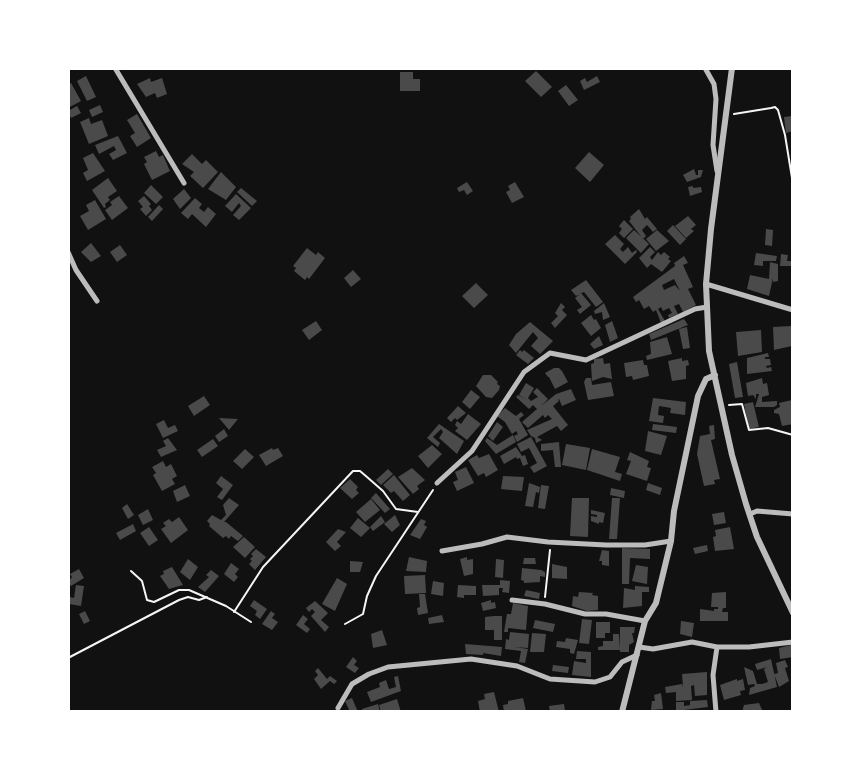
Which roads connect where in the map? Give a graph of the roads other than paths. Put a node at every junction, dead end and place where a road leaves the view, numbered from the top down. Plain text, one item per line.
1 (115, 68) edge
2 (705, 68) edge
3 (732, 68) edge
4 (718, 175) junction
5 (184, 183) dead end
6 (68, 252) edge
7 (706, 284) junction
8 (97, 301) dead end
9 (707, 307) junction
10 (793, 310) edge
11 (715, 375) junction
12 (437, 483) road end
13 (750, 514) junction
14 (793, 514) edge
15 (671, 541) junction
16 (442, 551) dead end
17 (512, 600) dead end
18 (793, 613) edge
19 (645, 621) junction
20 (793, 642) edge
21 (717, 647) junction
22 (638, 651) junction
23 (338, 708) dead end
24 (622, 712) edge
25 (716, 712) edge

1 - 5 street
2 - 4 street
3 - 4 street
4 - 7 street
6 - 8 street
7 - 9 street
7 - 10 street
9 - 11 street
9 - 12 street
11 - 13 street
11 - 15 street
13 - 14 street
13 - 18 street
15 - 16 street
15 - 19 street
17 - 19 street
19 - 22 street
20 - 21 street
21 - 22 street
21 - 25 street
22 - 23 street
22 - 24 street

